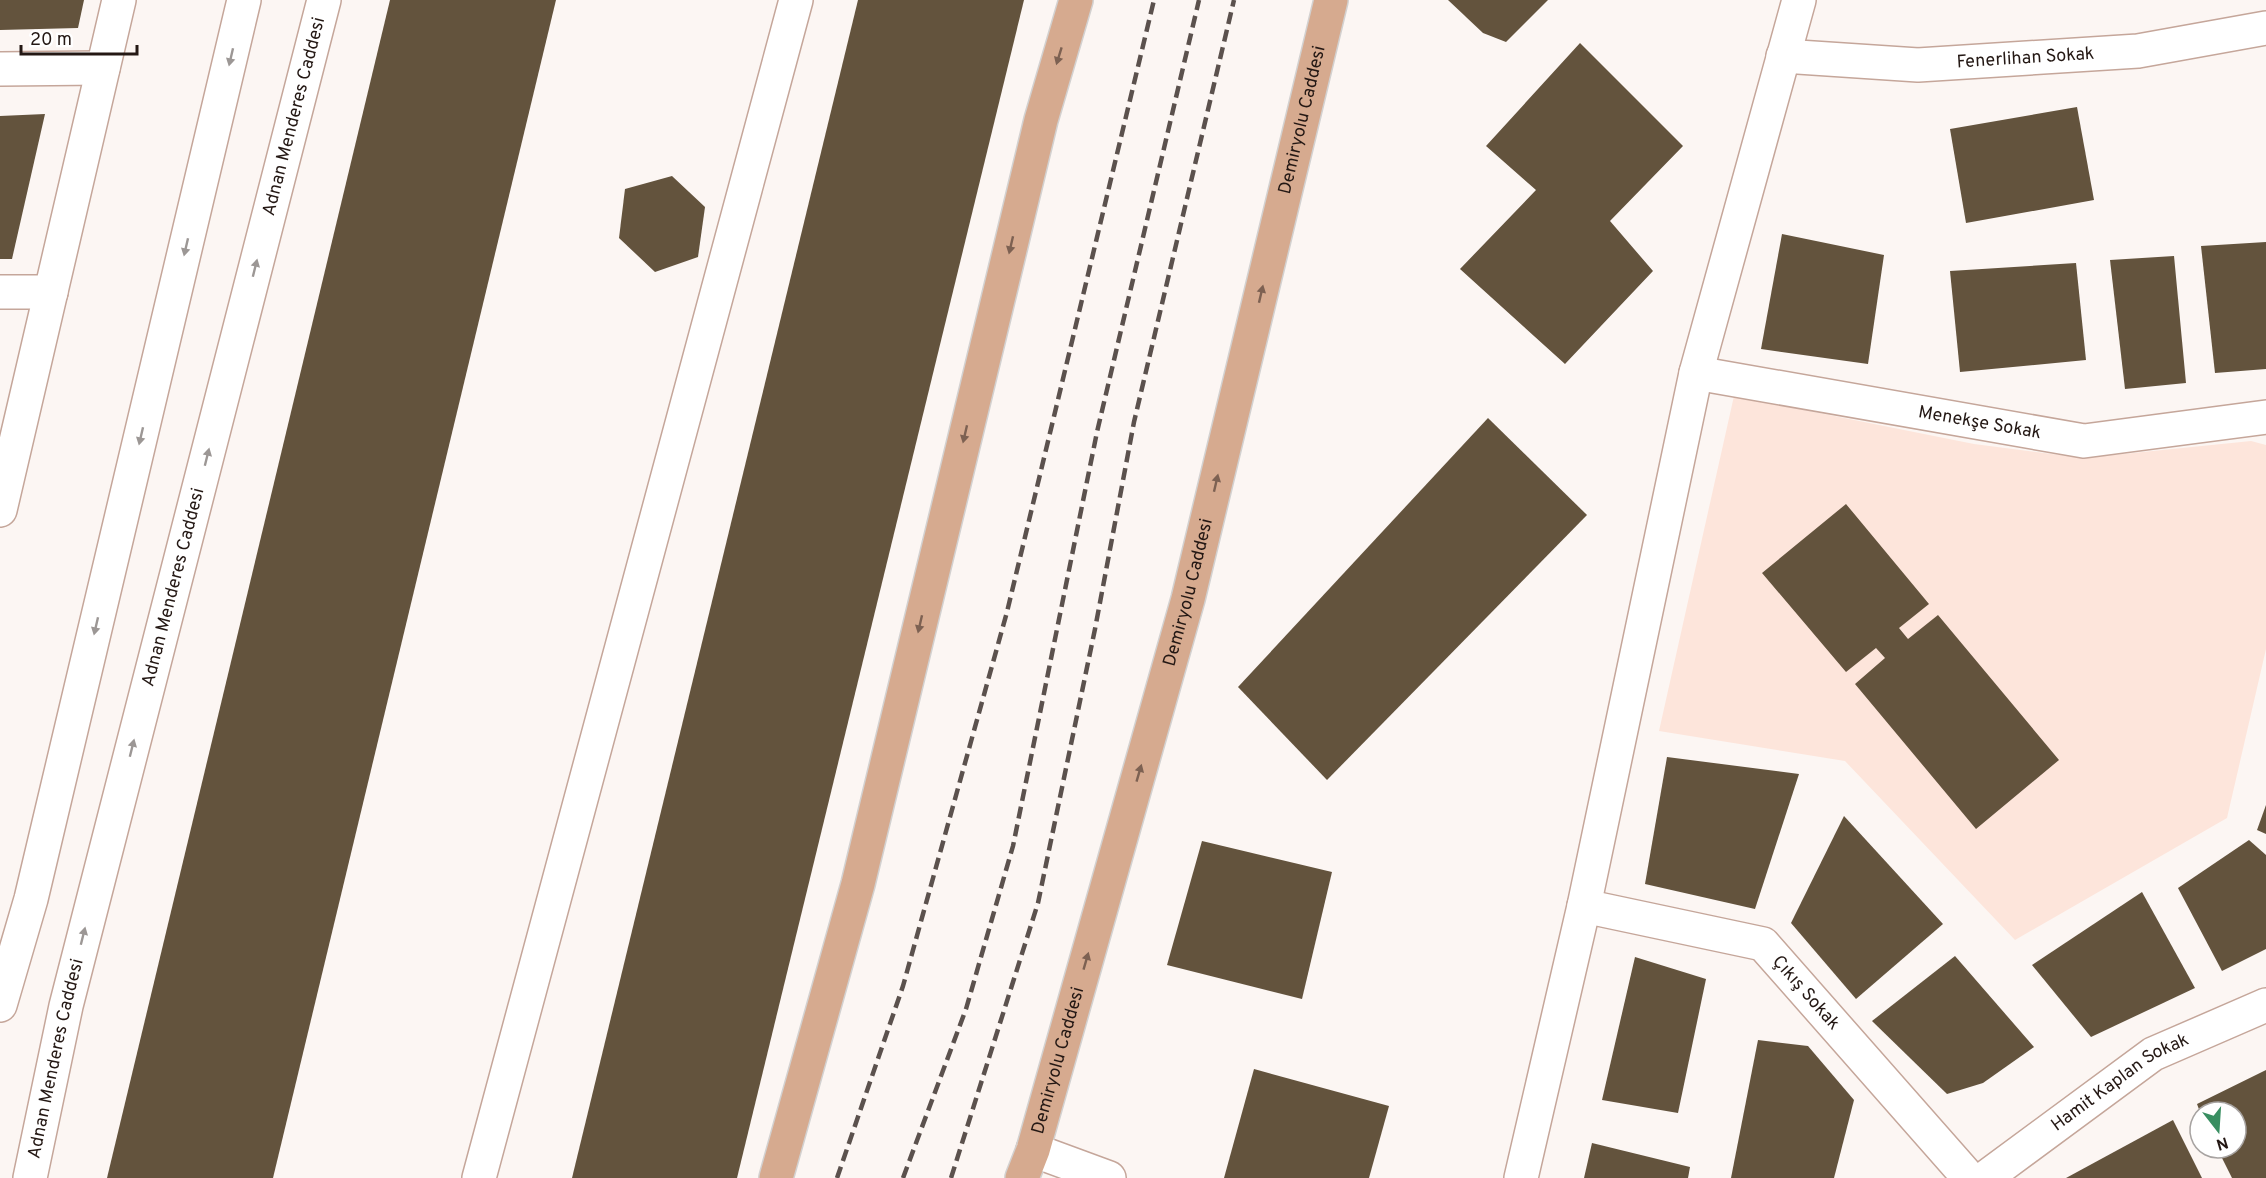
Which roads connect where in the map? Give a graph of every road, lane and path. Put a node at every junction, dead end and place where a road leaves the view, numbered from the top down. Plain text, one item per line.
1 (118, 0) edge
2 (244, 0) edge
3 (324, 0) edge
4 (796, 0) edge
5 (1076, 0) edge
6 (1331, 0) edge
7 (1798, 0) edge
8 (2266, 28) edge
9 (1784, 57) junction
10 (103, 68) junction
11 (0, 69) edge
12 (0, 292) edge
13 (51, 292) junction
14 (1696, 373) junction
15 (2266, 417) edge
16 (0, 506) edge
17 (1584, 906) junction
18 (0, 1005) edge
19 (2266, 1005) edge
20 (1027, 1164) edge
21 (30, 1178) edge
22 (479, 1178) edge
23 (776, 1178) edge
24 (1109, 1178) edge
25 (1521, 1178) edge
26 (1969, 1178) edge
27 (1985, 1178) edge

1 - 10 street
2 -> 18 street
21 -> 3 street, Adnan Menderes Caddesi
4 - 22 street
5 -> 23 main road
20 -> 6 main road, Demiryolu Caddesi
7 - 9 street
8 - 9 street, Fenerlihan Sokak
9 - 14 street
10 - 11 street
10 - 13 street
12 - 13 street
13 - 16 street
14 - 15 street, Menekşe Sokak
14 - 17 street
17 - 25 street
17 - 26 street, Çıkış Sokak
19 - 27 street, Hamit Kaplan Sokak
20 - 24 street

